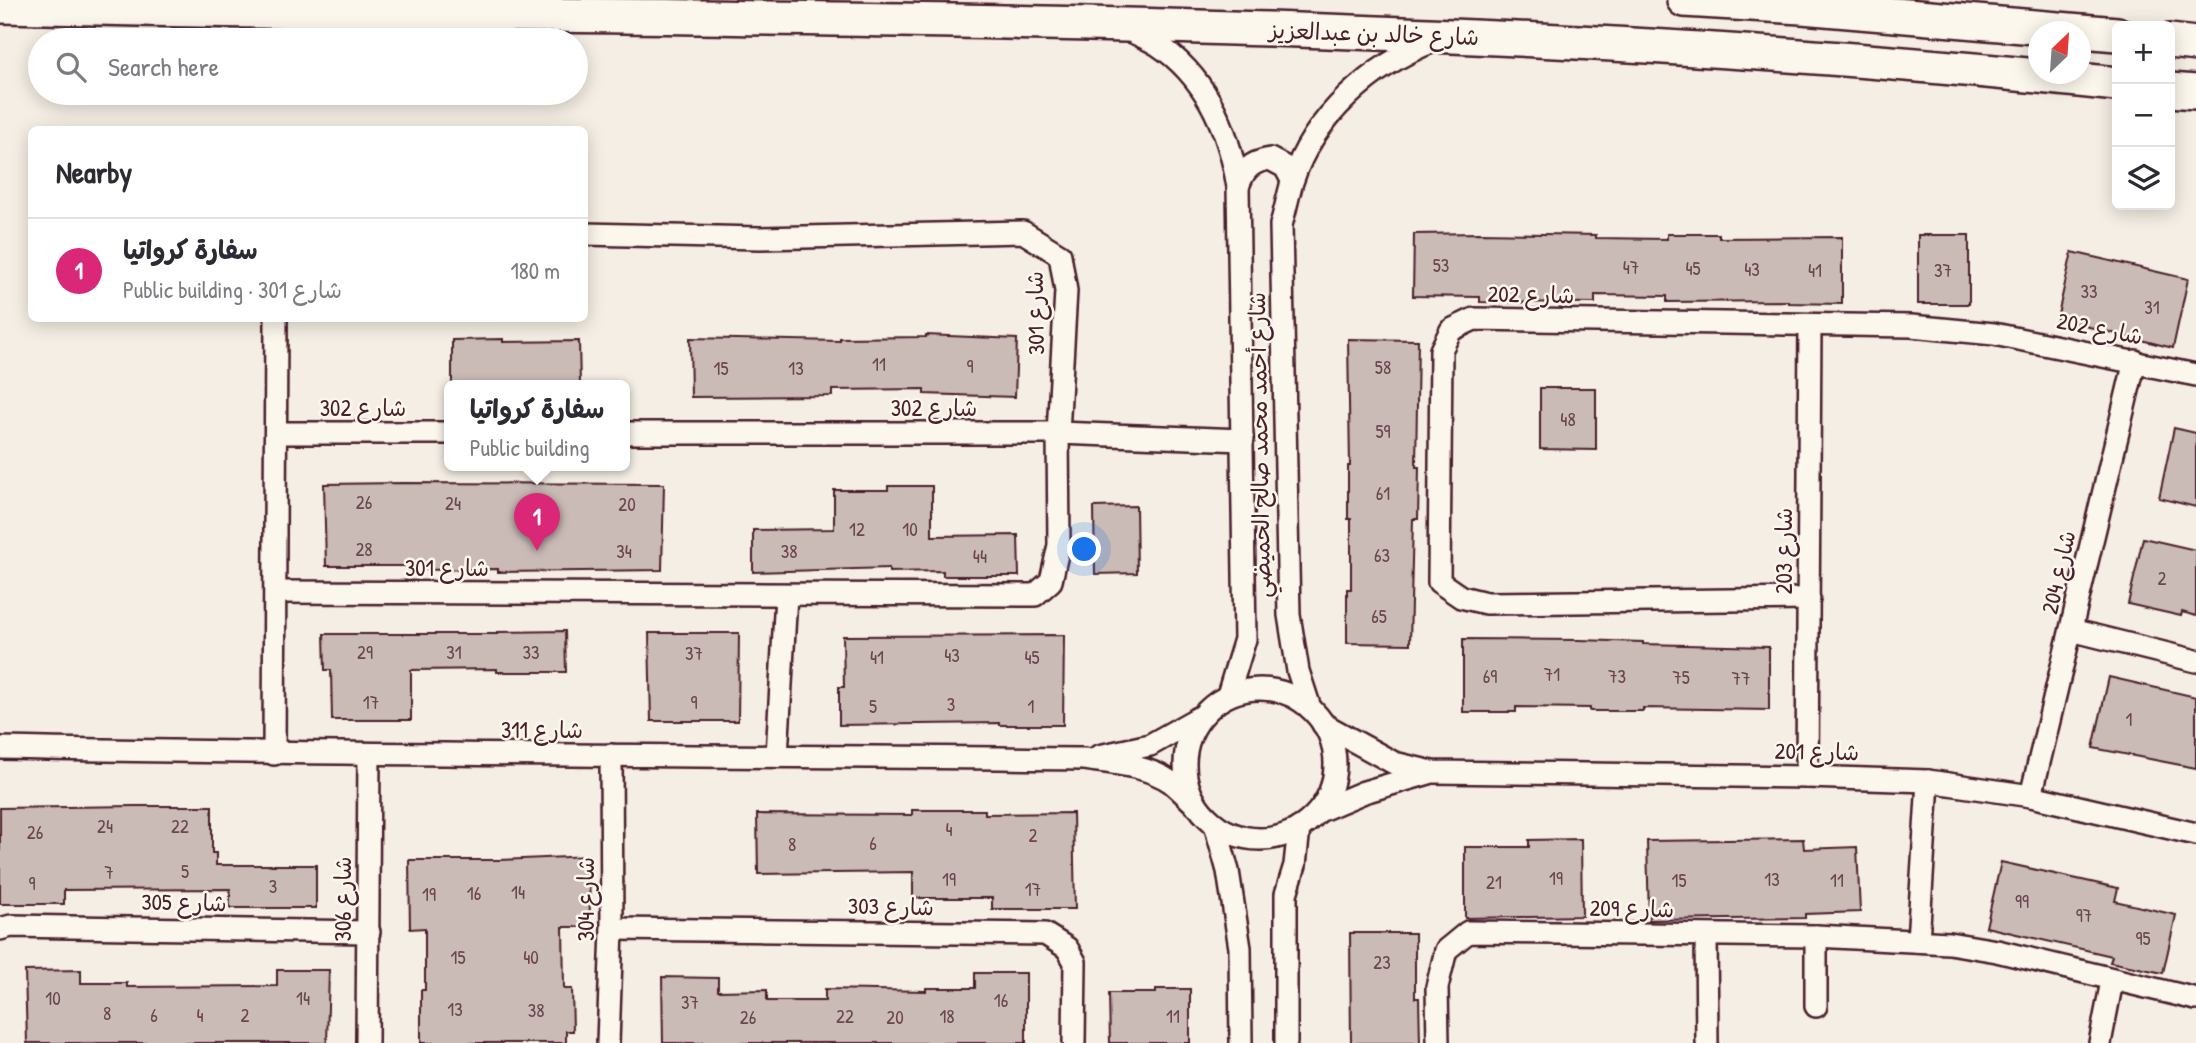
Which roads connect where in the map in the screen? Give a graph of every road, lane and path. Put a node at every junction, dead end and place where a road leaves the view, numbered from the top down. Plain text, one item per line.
1 (1684, 0) edge
2 (0, 5) edge
3 (1115, 23) junction
4 (2112, 34) edge
5 (1450, 35) junction
6 (2175, 42) edge
7 (2196, 44) edge
8 (2112, 83) edge
9 (2175, 90) edge
10 (2196, 92) edge
11 (1293, 180) junction
12 (1238, 187) junction
13 (588, 234) edge
14 (276, 322) edge
15 (1810, 325) junction
16 (2135, 361) junction
17 (2196, 375) edge
18 (277, 433) junction
19 (444, 433) edge
20 (630, 433) edge
21 (1058, 433) junction
22 (1243, 440) junction
23 (276, 592) junction
24 (786, 595) junction
25 (1809, 599) junction
26 (2071, 630) junction
27 (2196, 661) edge
28 (1228, 695) junction
29 (1316, 716) junction
30 (1200, 717) junction
31 (0, 748) edge
32 (274, 754) junction
33 (369, 754) junction
34 (611, 755) junction
35 (776, 756) junction
36 (1083, 759) junction
37 (1432, 772) junction
38 (1807, 777) junction
39 (1928, 781) junction
40 (2031, 796) junction
41 (1196, 805) junction
42 (1319, 811) junction
43 (1215, 824) junction
44 (1299, 828) junction
45 (2196, 834) edge
46 (0, 929) edge
47 (612, 929) junction
48 (369, 932) junction
49 (1706, 936) junction
50 (1816, 936) junction
51 (1918, 941) junction
52 (2112, 981) junction
53 (2196, 999) edge
54 (1816, 1006) dead end
55 (367, 1043) edge
56 (608, 1043) edge
57 (1074, 1043) edge
58 (1241, 1043) edge
59 (1286, 1043) edge
60 (1438, 1043) edge
61 (1707, 1043) edge
62 (2100, 1043) edge

1 - 4 main road
2 - 3 main road, شارع خالد بن عبدالعزيز
3 - 5 main road, شارع خالد بن عبدالعزيز
3 - 12 street, شارع أحمد محمد صالح الحميضي
5 - 8 main road, شارع خالد بن عبدالعزيز
5 - 11 street, شارع أحمد محمد صالح الحميضي
6 - 7 main road
9 - 10 main road
11 - 12 street
11 - 29 street, شارع أحمد محمد صالح الحميضي
12 - 22 street, شارع أحمد محمد صالح الحميضي
13 - 21 street, شارع 301
14 - 18 street
15 - 16 street, شارع 202
15 - 25 street, شارع 203
15 - 25 street, شارع 202
16 - 17 street, شارع 202
16 - 26 street, شارع 204
18 - 19 street, شارع 302
18 - 23 street
20 - 21 street, شارع 302
21 - 22 street, شارع 302
21 - 24 street, شارع 301
22 - 28 street, شارع أحمد محمد صالح الحميضي
23 - 24 street, شارع 301
23 - 32 street
24 - 35 street
25 - 38 street, شارع 203
26 - 27 street
26 - 40 street, شارع 204
28 - 29 street
28 - 30 street
29 - 37 street, شارع 201
29 - 42 street
30 - 36 street, شارع 311
30 - 41 street
31 - 32 street, شارع 311
32 - 33 street, شارع 311
33 - 34 street, شارع 311
33 - 48 street, شارع 306
34 - 35 street, شارع 311
34 - 47 street, شارع 304
35 - 36 street, شارع 311
36 - 41 street, شارع 311
37 - 38 street, شارع 201
37 - 42 street, شارع 201
38 - 39 street, شارع 201
39 - 40 street, شارع 201
39 - 51 street
40 - 45 street, شارع 201
41 - 43 street
42 - 44 street
43 - 44 street
43 - 58 street
44 - 59 street
46 - 48 street, شارع 305
47 - 56 street, شارع 304
47 - 57 street, شارع 303
48 - 55 street, شارع 306
49 - 50 street, شارع 209
49 - 60 street, شارع 209
49 - 61 street
50 - 51 street, شارع 209
50 - 54 street
51 - 52 street, شارع 209
52 - 53 street, شارع 209
52 - 62 street

